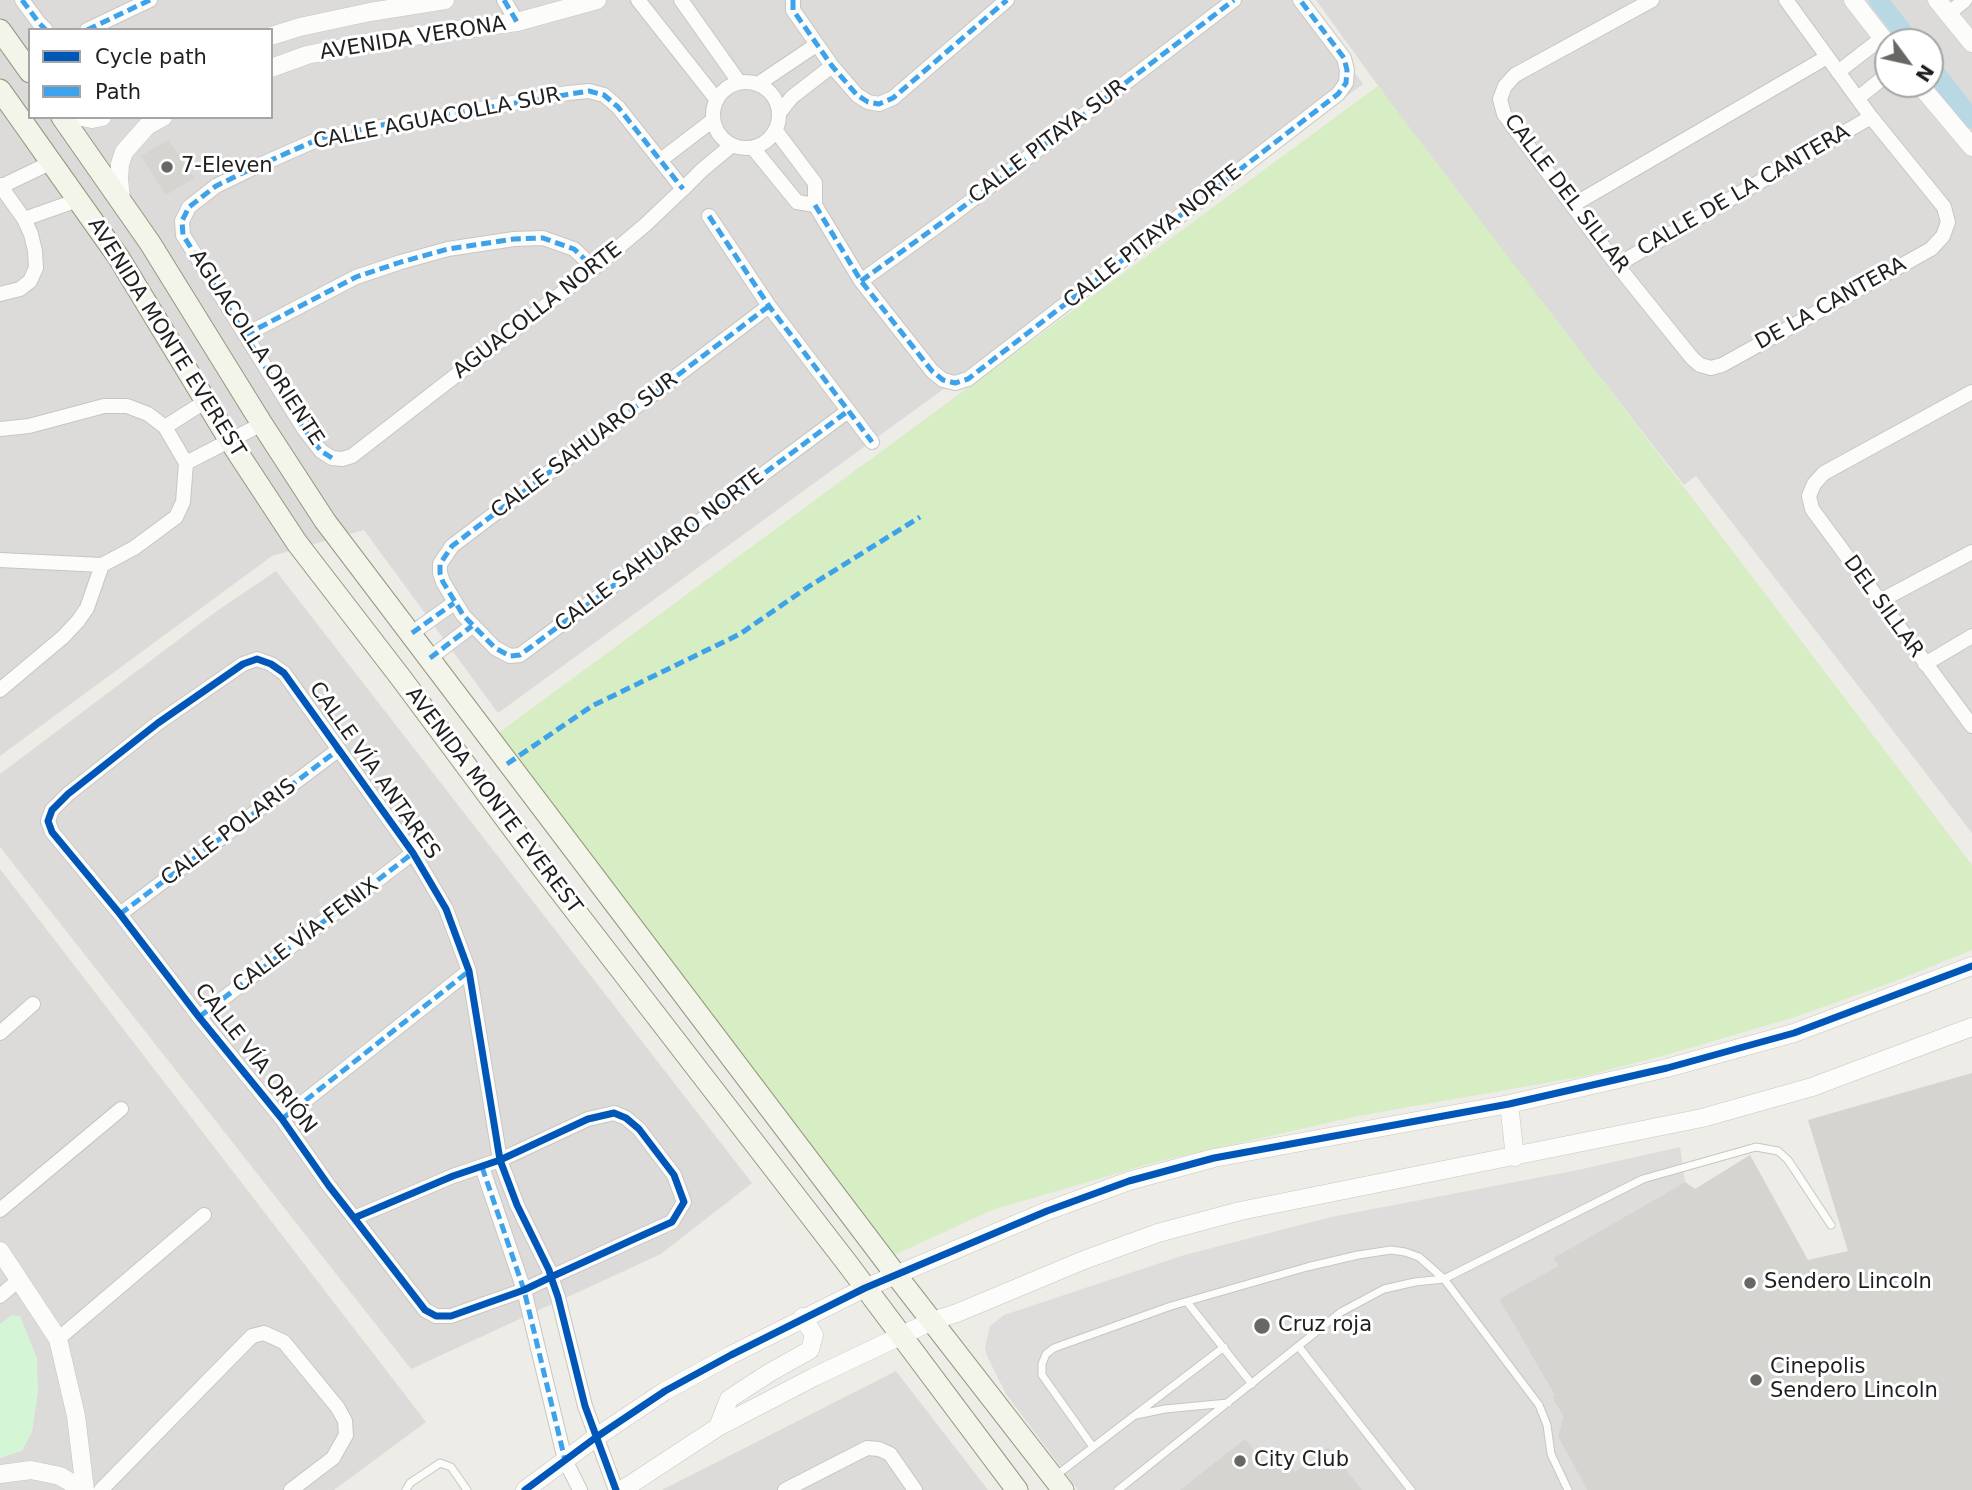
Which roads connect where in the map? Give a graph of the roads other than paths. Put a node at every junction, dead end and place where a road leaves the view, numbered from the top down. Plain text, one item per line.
1 (22, 0) edge
2 (150, 0) edge
3 (445, 0) edge
4 (504, 0) edge
5 (597, 0) edge
6 (638, 0) edge
7 (681, 0) edge
8 (1007, 0) edge
9 (1234, 0) edge
10 (1300, 0) edge
11 (1652, 0) edge
12 (1786, 0) edge
13 (1853, 0) edge
14 (1965, 0) edge
15 (792, 1) edge
16 (1942, 7) edge
17 (517, 22) junction
18 (44, 28) edge
19 (91, 28) edge
20 (1875, 28) edge
21 (0, 30) edge
22 (273, 36) edge
23 (816, 44) junction
24 (1972, 44) edge
25 (1874, 48) edge
26 (1827, 57) junction
27 (832, 66) junction
28 (273, 67) edge
29 (28, 69) edge
30 (1838, 72) junction
31 (739, 82) junction
32 (758, 84) junction
33 (1874, 85) edge
34 (0, 90) edge
35 (1858, 98) junction
36 (1931, 98) edge
37 (717, 100) junction
38 (780, 112) junction
39 (1871, 117) junction
40 (63, 119) edge
41 (713, 120) junction
42 (144, 122) edge
43 (776, 131) junction
44 (732, 145) junction
45 (1972, 147) edge
46 (753, 148) junction
47 (662, 159) junction
48 (52, 162) junction
49 (1, 186) edge
50 (683, 189) junction
51 (78, 200) junction
52 (121, 200) junction
53 (815, 205) junction
54 (1573, 205) junction
55 (709, 216) dead end
56 (24, 219) junction
57 (183, 235) joint
58 (1617, 265) junction
59 (594, 268) junction
60 (172, 279) junction
61 (861, 281) junction
62 (0, 294) edge
63 (142, 297) junction
64 (769, 306) junction
65 (245, 335) junction
66 (1700, 365) joint
67 (1972, 392) edge
68 (206, 401) junction
69 (848, 411) junction
70 (262, 424) junction
71 (165, 427) junction
72 (0, 429) edge
73 (229, 441) junction
74 (872, 442) dead end
75 (332, 458) joint
76 (186, 463) junction
77 (1972, 552) edge
78 (0, 560) edge
79 (102, 565) junction
80 (1878, 602) junction
81 (463, 615) junction
82 (412, 633) junction
83 (1972, 636) edge
84 (430, 658) junction
85 (1925, 664) junction
86 (401, 678) junction
87 (0, 690) edge
88 (1972, 726) edge
89 (338, 750) junction
90 (48, 821) joint
91 (412, 853) junction
92 (120, 914) junction
93 (1972, 966) edge
94 (469, 971) junction
95 (33, 1004) dead end
96 (199, 1017) junction
97 (1972, 1027) edge
98 (0, 1033) edge
99 (1509, 1104) junction
100 (121, 1109) dead end
101 (282, 1119) junction
102 (1515, 1157) junction
103 (500, 1160) junction
104 (482, 1167) junction
105 (0, 1210) edge
106 (204, 1215) dead end
107 (354, 1218) junction
108 (1831, 1225) dead end
109 (0, 1251) edge
110 (896, 1275) junction
111 (551, 1277) junction
112 (20, 1279) junction
113 (1444, 1279) junction
114 (865, 1288) junction
115 (524, 1290) junction
116 (0, 1296) edge
117 (1187, 1302) junction
118 (803, 1317) junction
119 (932, 1321) junction
120 (900, 1336) junction
121 (58, 1339) junction
122 (1224, 1347) junction
123 (1298, 1347) junction
124 (1252, 1384) junction
125 (1229, 1403) junction
126 (1131, 1416) junction
127 (718, 1427) junction
128 (596, 1438) junction
129 (1093, 1447) junction
130 (565, 1460) junction
131 (0, 1474) edge
132 (1058, 1484) edge
133 (84, 1490) edge
134 (101, 1490) edge
135 (291, 1490) edge
136 (406, 1490) edge
137 (467, 1490) edge
138 (525, 1490) edge
139 (580, 1490) edge
140 (616, 1490) edge
141 (622, 1490) edge
142 (785, 1490) edge
143 (915, 1490) edge
144 (1017, 1490) edge
145 (1118, 1490) edge
146 (1411, 1490) edge
147 (1568, 1490) edge

1 - 18 street
2 - 19 street
3 - 22 street, AVENIDA VERONA
4 - 17 street
5 - 17 street, AVENIDA VERONA
6 - 37 street
7 - 31 street
8 - 27 street
9 - 61 street, CALLE PITAYA SUR
10 - 61 street, CALLE PITAYA NORTE
11 - 54 street, CALLE DEL SILLAR
12 - 26 street
13 - 20 street
14 - 16 street
15 - 23 street
16 - 24 street
17 - 28 street, AVENIDA VERONA
21 - 29 main road
23 - 27 street
23 - 32 street
25 - 30 street
26 - 30 street
26 - 54 street
27 - 38 street
30 - 35 street
31 - 32 street
31 - 37 street
32 - 38 street
33 - 35 street
34 - 48 main road, AVENIDA MONTE EVEREST
35 - 39 street
36 - 45 street
37 - 41 street
38 - 43 street
39 - 58 street, CALLE DE LA CANTERA
39 - 66 street, DE LA CANTERA
40 - 52 main road, AVENIDA MONTE EVEREST
41 - 44 street
41 - 47 street
42 - 52 street
43 - 46 street
43 - 53 street
44 - 46 street
44 - 50 street, AGUACOLLA NORTE
46 - 53 street
47 - 50 street
47 - 57 street, CALLE AGUACOLLA SUR
48 - 49 street
48 - 51 main road, AVENIDA MONTE EVEREST
49 - 56 street
50 - 59 street, AGUACOLLA NORTE
51 - 56 street
51 - 63 main road, AVENIDA MONTE EVEREST
52 - 60 main road, AVENIDA MONTE EVEREST
53 - 61 street
54 - 58 street, CALLE DEL SILLAR
55 - 64 street
56 - 62 street
57 - 65 street, AGUACOLLA ORIENTE
58 - 66 street, CALLE DEL SILLAR
59 - 65 street
59 - 75 street, AGUACOLLA NORTE
60 - 63 main road
60 - 70 main road, AVENIDA MONTE EVEREST
63 - 68 main road, AVENIDA MONTE EVEREST
64 - 69 street
64 - 81 street, CALLE SAHUARO SUR
65 - 75 street, AGUACOLLA ORIENTE
67 - 80 street, DEL SILLAR
68 - 71 street
68 - 73 main road, AVENIDA MONTE EVEREST
69 - 74 street
69 - 81 street, CALLE SAHUARO NORTE
70 - 73 street
70 - 82 main road, AVENIDA MONTE EVEREST
71 - 72 street
71 - 76 street
73 - 76 street
73 - 86 main road, AVENIDA MONTE EVEREST
76 - 79 street
77 - 80 street
78 - 79 street
79 - 87 street
80 - 85 street, DEL SILLAR
81 - 82 street
81 - 84 street
82 - 84 main road, AVENIDA MONTE EVEREST
83 - 85 street
84 - 86 main road
84 - 110 main road, AVENIDA MONTE EVEREST
85 - 88 street, DEL SILLAR
86 - 114 main road, AVENIDA MONTE EVEREST
89 - 90 street, CALLE VÍA ANTARES
89 - 91 street, CALLE VÍA ANTARES
89 - 92 street, CALLE POLARIS
90 - 92 street, CALLE VÍA ORIÓN
91 - 94 street, CALLE VÍA ANTARES
91 - 96 street, CALLE VÍA FENIX
92 - 96 street, CALLE VÍA ORIÓN
93 - 99 street
94 - 101 street
94 - 103 street, CALLE VÍA ANTARES
95 - 98 street
96 - 101 street, CALLE VÍA ORIÓN
97 - 102 street
99 - 102 street
99 - 110 street
100 - 105 street
101 - 107 street, CALLE VÍA ORIÓN
102 - 119 street
103 - 104 street
103 - 111 street, CALLE VÍA ANTARES
103 - 111 street
104 - 107 street
104 - 115 street
106 - 121 street
107 - 115 street, CALLE VÍA ORIÓN
108 - 113 lane
109 - 112 street
110 - 114 street
110 - 119 main road, AVENIDA MONTE EVEREST
111 - 115 street
111 - 128 street, CALLE VÍA ANTARES
112 - 116 street
112 - 121 street
113 - 117 lane
113 - 123 lane
113 - 147 lane
114 - 118 street
114 - 120 main road, AVENIDA MONTE EVEREST
115 - 130 street
117 - 122 lane
117 - 129 lane
118 - 127 street
118 - 128 street
119 - 120 street
119 - 132 main road, AVENIDA MONTE EVEREST
120 - 127 street
120 - 144 main road, AVENIDA MONTE EVEREST
121 - 133 street
122 - 124 lane
122 - 126 lane
123 - 124 lane
123 - 146 lane
124 - 125 lane
125 - 126 lane
125 - 145 lane
126 - 129 lane
127 - 141 street
128 - 130 street
128 - 140 street, CALLE VÍA ANTARES
129 - 132 lane
130 - 138 street
130 - 139 street
131 - 133 street
134 - 135 street
136 - 137 lane
142 - 143 street

